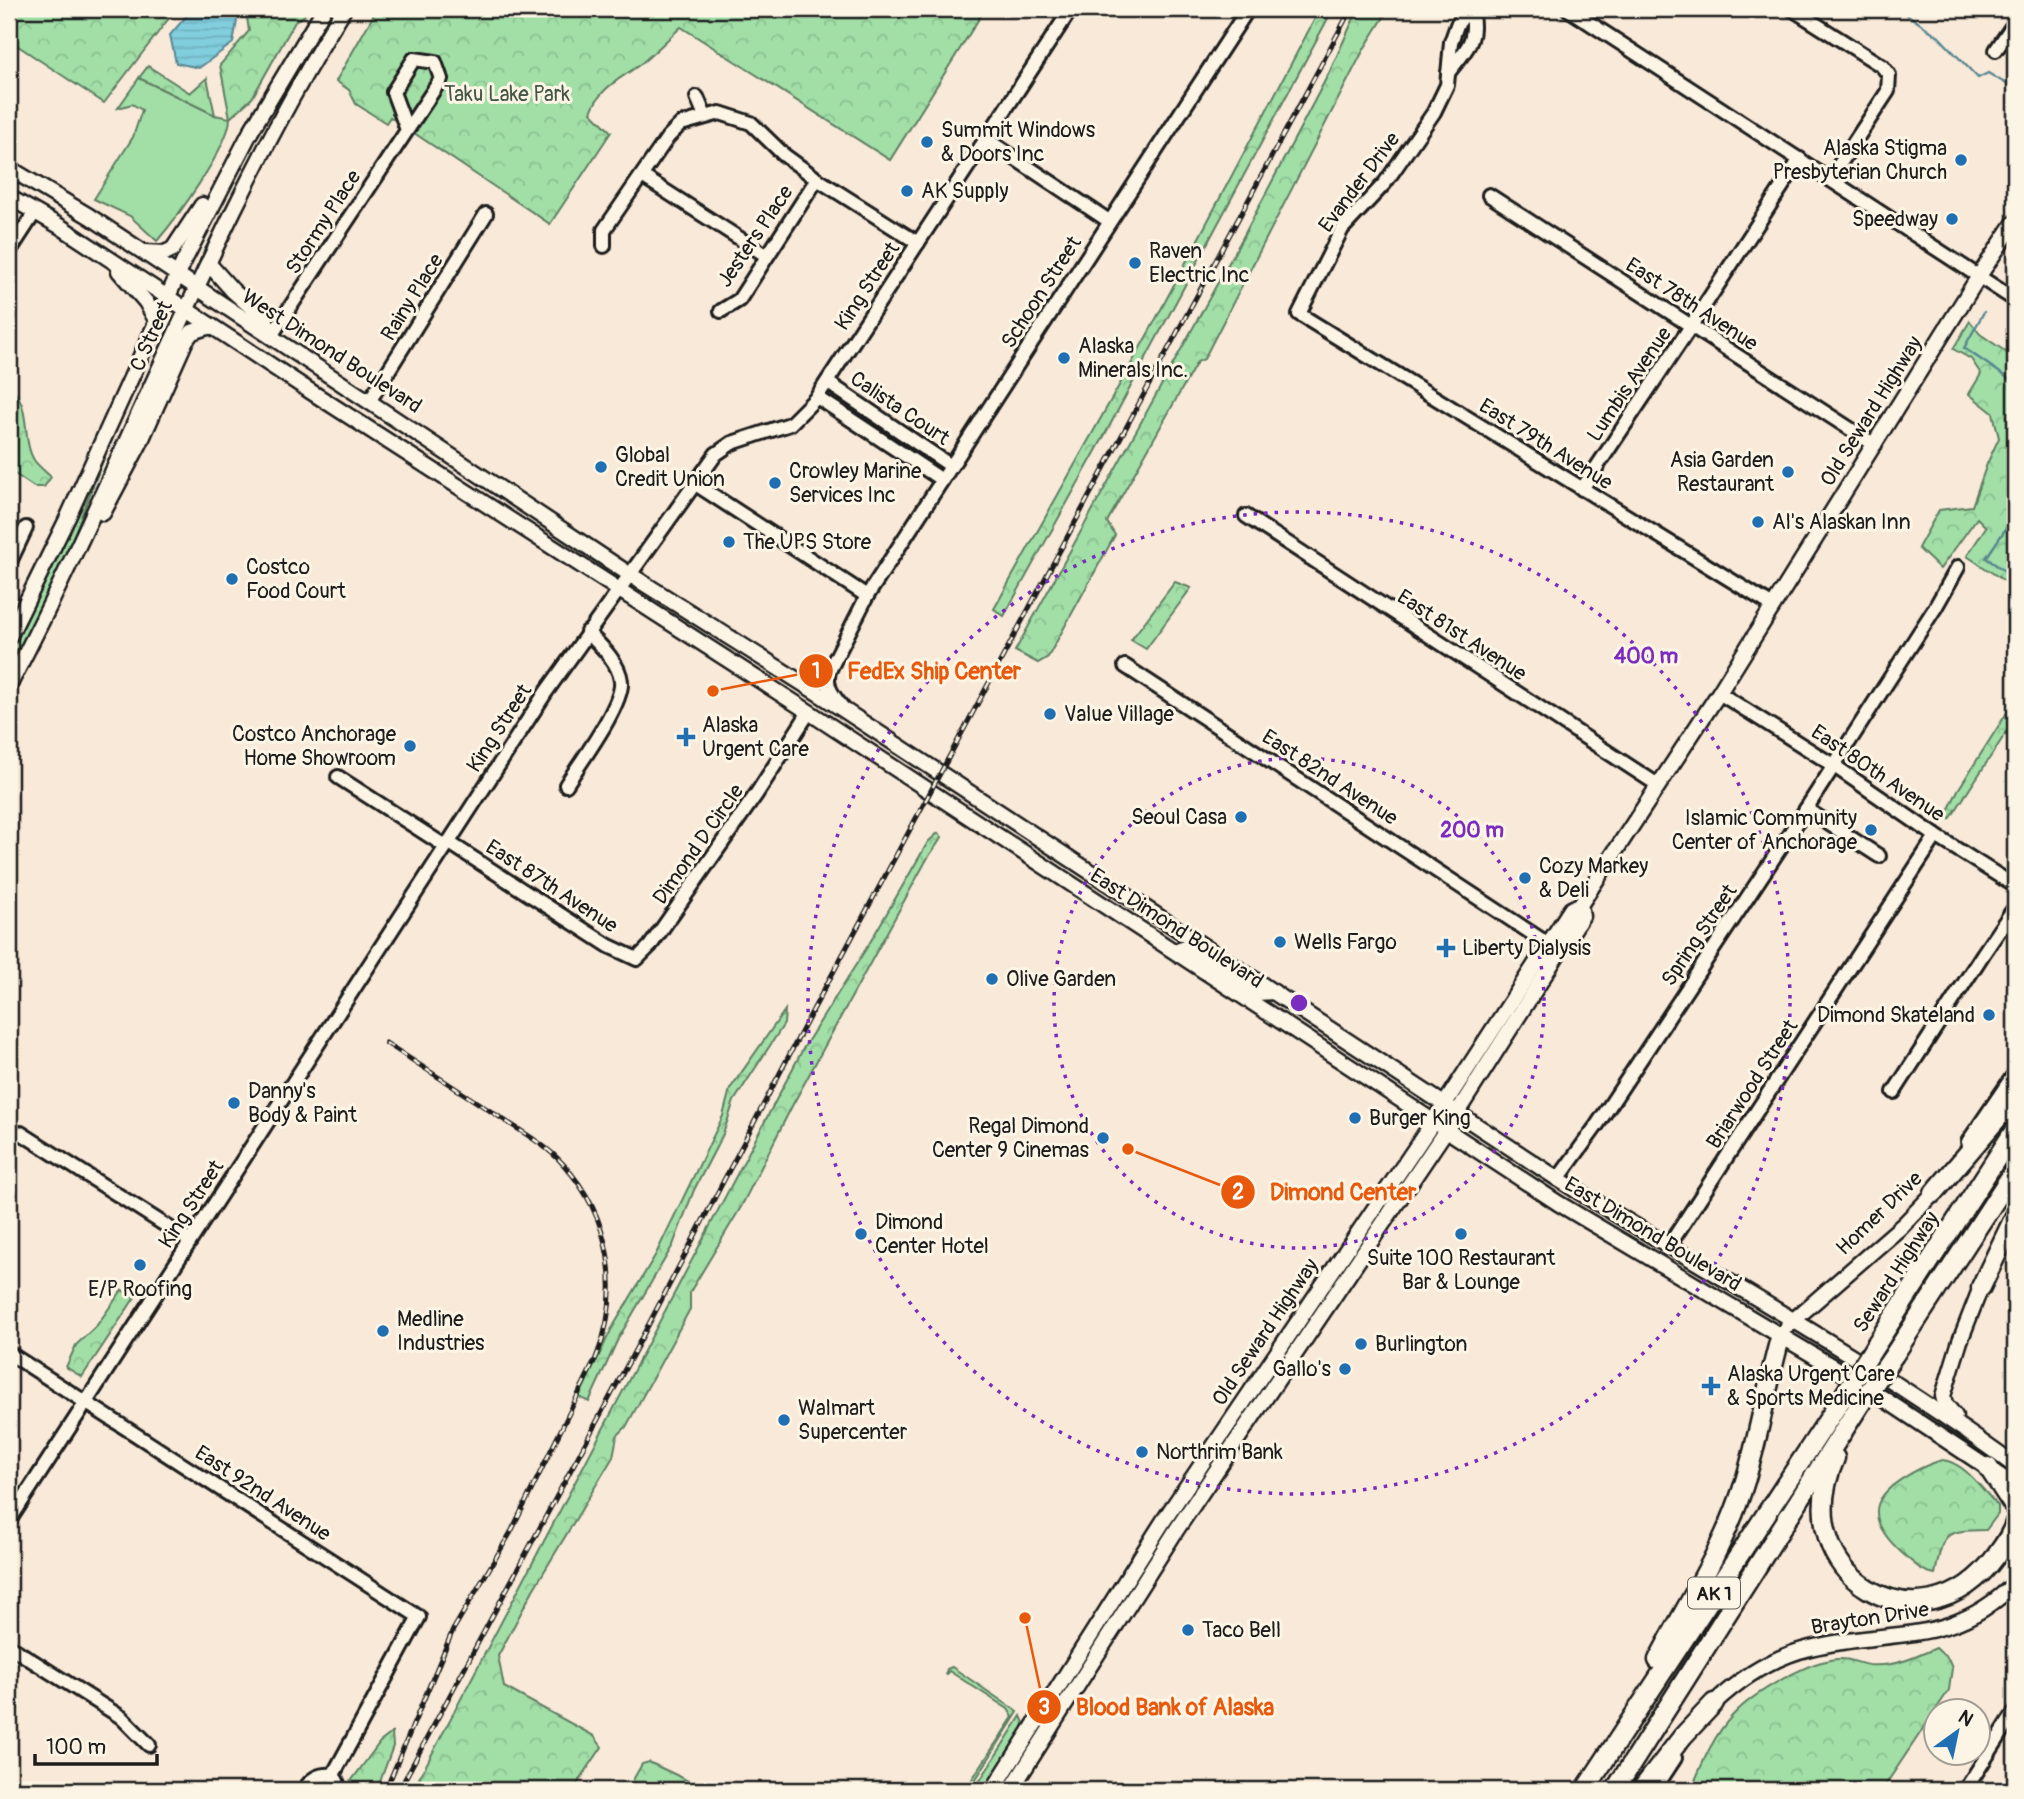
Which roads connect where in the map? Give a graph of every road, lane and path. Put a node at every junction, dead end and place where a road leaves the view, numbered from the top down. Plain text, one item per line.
1 (324, 9) edge
2 (344, 9) edge
3 (1071, 9) edge
4 (1248, 9) edge
5 (1470, 9) edge
6 (1568, 9) edge
7 (1591, 9) edge
8 (1792, 9) edge
9 (2015, 22) edge
10 (1591, 24) junction
11 (1996, 50) dead end
12 (1448, 74) junction
13 (697, 97) dead end
14 (268, 101) junction
15 (705, 116) junction
16 (407, 130) junction
17 (986, 139) junction
18 (1800, 159) junction
19 (9, 162) edge
20 (9, 168) edge
21 (642, 176) junction
22 (817, 179) junction
23 (1830, 179) junction
24 (36, 184) junction
25 (1489, 195) dead end
26 (9, 197) edge
27 (35, 212) junction
28 (486, 214) dead end
29 (1109, 221) junction
30 (2015, 222) edge
31 (918, 243) junction
32 (604, 246) dead end
33 (9, 252) edge
34 (143, 252) junction
35 (767, 256) junction
36 (112, 261) junction
37 (208, 263) junction
38 (177, 275) junction
39 (1979, 276) junction
40 (197, 287) junction
41 (167, 297) junction
42 (2015, 300) edge
43 (186, 310) junction
44 (721, 311) dead end
45 (1299, 314) joint
46 (156, 320) junction
47 (211, 326) junction
48 (1691, 326) junction
49 (270, 335) junction
50 (827, 382) junction
51 (817, 397) junction
52 (370, 400) junction
53 (1875, 445) junction
54 (951, 466) junction
55 (942, 480) junction
56 (694, 483) junction
57 (1582, 489) junction
58 (1245, 516) dead end
59 (26, 528) dead end
60 (13, 544) edge
61 (72, 561) junction
62 (9, 564) edge
63 (1958, 567) dead end
64 (629, 574) junction
65 (618, 589) junction
66 (867, 596) junction
67 (1773, 606) junction
68 (587, 632) junction
69 (9, 637) edge
70 (1125, 666) dead end
71 (9, 686) edge
72 (1719, 693) junction
73 (809, 712) junction
74 (846, 712) junction
75 (1833, 765) junction
76 (338, 777) dead end
77 (566, 785) dead end
78 (1658, 785) junction
79 (1806, 809) junction
80 (1037, 836) junction
81 (1936, 836) junction
82 (446, 844) junction
83 (1025, 854) junction
84 (1880, 856) dead end
85 (2015, 886) edge
86 (1580, 905) junction
87 (2015, 908) edge
88 (1154, 939) junction
89 (1548, 944) junction
90 (637, 959) joint
91 (1274, 992) junction
92 (1252, 1003) junction
93 (1510, 1030) junction
94 (1364, 1051) junction
95 (2015, 1073) edge
96 (1895, 1092) dead end
97 (2015, 1098) edge
98 (1444, 1104) junction
99 (1457, 1112) junction
100 (1433, 1122) junction
101 (1446, 1130) junction
102 (2015, 1130) edge
103 (21, 1133) dead end
104 (2015, 1170) edge
105 (1558, 1179) junction
106 (1934, 1193) junction
107 (1569, 1209) junction
108 (2015, 1216) edge
109 (2015, 1227) edge
110 (190, 1241) junction
111 (1668, 1247) junction
112 (1981, 1287) junction
113 (1300, 1319) junction
114 (1794, 1319) junction
115 (1781, 1335) junction
116 (9, 1353) edge
117 (1268, 1393) junction
118 (86, 1402) junction
119 (1861, 1408) junction
120 (1969, 1433) junction
121 (2015, 1466) edge
122 (1988, 1467) junction
123 (2015, 1486) edge
124 (2015, 1507) edge
125 (9, 1521) edge
126 (2015, 1524) edge
127 (2015, 1583) edge
128 (9, 1646) edge
129 (1714, 1703) junction
130 (2015, 1713) edge
131 (149, 1745) dead end
132 (1609, 1753) junction
133 (332, 1775) junction
134 (304, 1790) edge
135 (339, 1790) edge
136 (993, 1790) edge
137 (1011, 1790) edge
138 (1585, 1790) edge
139 (1615, 1790) edge
140 (1641, 1790) edge
141 (1654, 1790) edge
142 (1965, 1790) edge

1 - 14 main road, C Street
2 - 37 main road, C Street
3 - 17 street, King Street
4 - 29 street, Schoon Street
5 - 12 street, Evander Drive
5 - 12 street, Evander Drive
6 - 10 street
7 - 10 street
8 - 23 street
9 - 11 street
10 - 18 street
12 - 45 street, Evander Drive
13 - 15 street
14 - 34 main road
14 - 38 main road, C Street
15 - 21 street
15 - 22 street
16 - 16 street, Stormy Place
16 - 49 street, Stormy Place
17 - 29 street
17 - 31 street, King Street
18 - 23 street
18 - 48 street, Lumbis Avenue
19 - 24 main road
20 - 24 main road, West Dimond Boulevard
21 - 32 street
21 - 35 street
22 - 31 street
22 - 35 street, Jesters Place
23 - 39 street
24 - 34 main road, West Dimond Boulevard
25 - 48 street, East 78th Avenue
26 - 27 main road
27 - 33 street
27 - 36 main road
28 - 52 street, Rainy Place
29 - 54 street, Schoon Street
30 - 39 main road, Old Seward Highway
31 - 50 street, King Street
34 - 38 main road, West Dimond Boulevard
35 - 44 street, Jesters Place
36 - 41 main road
36 - 46 main road
37 - 40 main road, C Street
37 - 49 main road
38 - 40 main road, West Dimond Boulevard
38 - 41 main road, C Street
39 - 42 street
39 - 53 main road, Old Seward Highway
40 - 43 main road, C Street
40 - 49 main road, West Dimond Boulevard
41 - 43 main road
41 - 46 main road, C Street
43 - 47 main road
43 - 61 main road, C Street
45 - 57 street, East 79th Avenue
46 - 69 main road, C Street
47 - 61 main road
47 - 65 main road
48 - 53 street, East 78th Avenue
48 - 57 street, Lumbis Avenue
49 - 52 main road, West Dimond Boulevard
50 - 51 street, King Street
50 - 54 street, Calista Court
51 - 55 street, Calista Court
51 - 56 street, King Street
52 - 64 main road, West Dimond Boulevard
53 - 67 main road, Old Seward Highway
54 - 55 street, Schoon Street
55 - 66 street, Schoon Street
56 - 64 street, King Street
56 - 66 street
57 - 67 street, East 79th Avenue
58 - 78 street, East 81st Avenue
59 - 60 street
60 - 62 street
61 - 71 main road, C Street
63 - 75 street, Spring Street
64 - 65 street, King Street
64 - 74 main road, East Dimond Boulevard
65 - 68 street, King Street
65 - 73 main road, East Dimond Boulevard
66 - 74 street, Schoon Street
67 - 72 main road, Old Seward Highway
68 - 77 street
68 - 82 street, King Street
70 - 89 street, East 82nd Avenue
72 - 75 street, East 80th Avenue
72 - 78 main road, Old Seward Highway
73 - 83 main road, East Dimond Boulevard
73 - 90 street, Dimond D Circle
74 - 80 main road, East Dimond Boulevard
75 - 79 street, Spring Street
75 - 81 street, East 80th Avenue
76 - 82 street, East 87th Avenue
78 - 86 main road, Old Seward Highway
79 - 84 street
79 - 105 street, Spring Street
80 - 83 main road
80 - 91 main road, East Dimond Boulevard
81 - 85 street, East 80th Avenue
81 - 111 street, Briarwood Street
82 - 90 street, East 87th Avenue
82 - 110 street, King Street
83 - 88 main road, East Dimond Boulevard
86 - 89 main road, Old Seward Highway
86 - 93 main road, Old Seward Highway
87 - 96 street
88 - 91 main road
88 - 92 main road, East Dimond Boulevard
89 - 93 main road
89 - 98 main road, Old Seward Highway
91 - 94 main road, East Dimond Boulevard
92 - 94 main road
92 - 100 main road, East Dimond Boulevard
93 - 99 main road, Old Seward Highway
94 - 98 main road, East Dimond Boulevard
95 - 106 street, Homer Drive
97 - 106 highway
98 - 99 main road, East Dimond Boulevard
98 - 100 main road, Old Seward Highway
99 - 101 main road, Old Seward Highway
99 - 105 main road, East Dimond Boulevard
100 - 101 main road, East Dimond Boulevard
100 - 113 main road, Old Seward Highway
101 - 107 main road, East Dimond Boulevard
101 - 117 main road, Old Seward Highway
102 - 132 highway, Seward Highway / AK 1, bridge
103 - 110 street
104 - 119 highway, Seward Highway / AK 1, bridge
105 - 111 main road, East Dimond Boulevard
106 - 114 main road, Homer Drive
107 - 111 main road
107 - 115 main road, East Dimond Boulevard
108 - 112 highway
109 - 112 street
110 - 118 street, King Street
111 - 114 main road, East Dimond Boulevard
112 - 120 main road
113 - 117 main road
113 - 136 main road, Old Seward Highway
114 - 115 main road, Homer Drive
114 - 120 main road, East Dimond Boulevard
115 - 122 main road, East Dimond Boulevard
115 - 132 highway
116 - 118 street, East 92nd Avenue
117 - 137 main road, Old Seward Highway
118 - 125 street, King Street
118 - 133 street, East 92nd Avenue
119 - 126 highway
119 - 139 highway, Seward Highway / AK 1
120 - 121 main road
122 - 123 main road, East Dimond Boulevard
122 - 124 highway
127 - 129 main road, Brayton Drive
128 - 131 street
129 - 140 highway
129 - 141 street, Brayton Drive
130 - 142 street
132 - 138 highway, Seward Highway / AK 1
133 - 134 street
133 - 135 street

